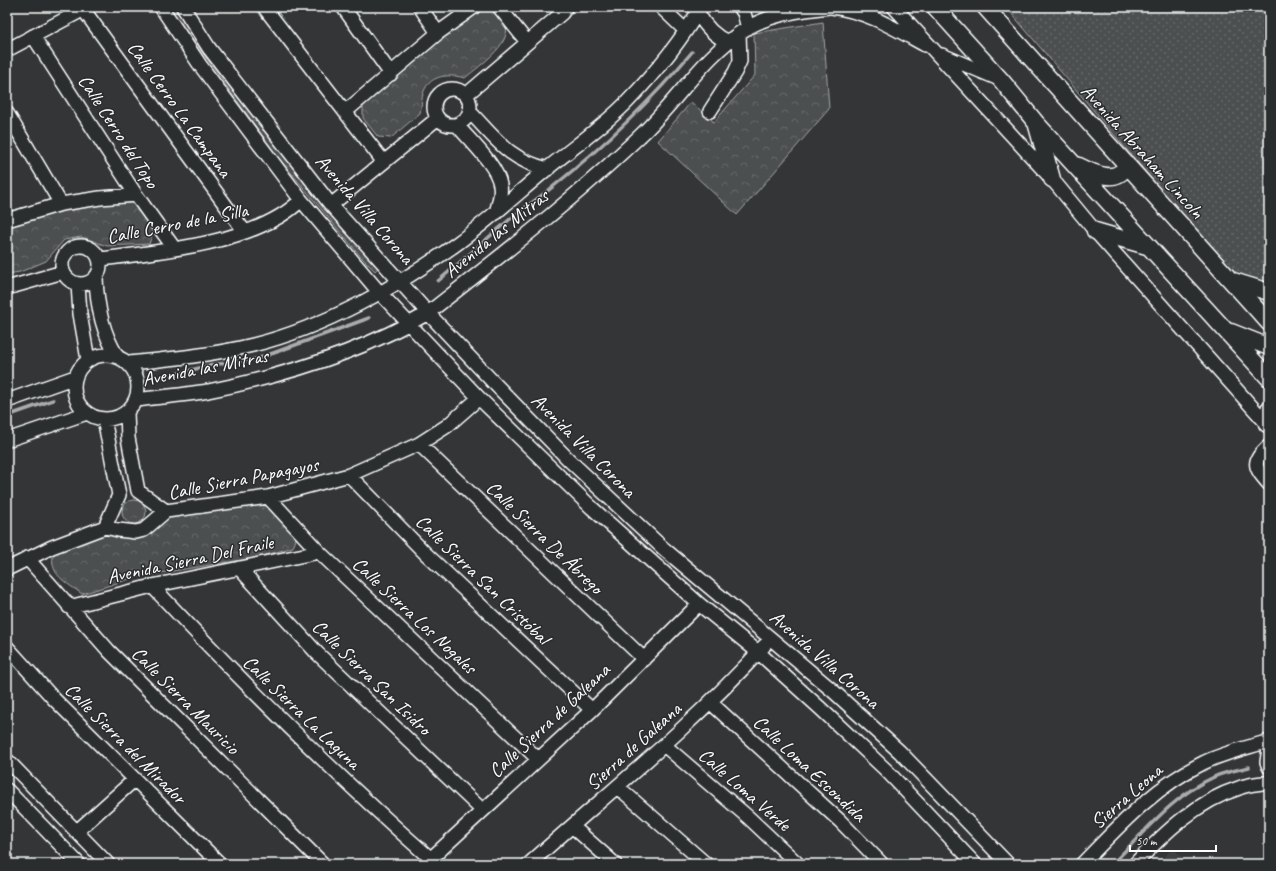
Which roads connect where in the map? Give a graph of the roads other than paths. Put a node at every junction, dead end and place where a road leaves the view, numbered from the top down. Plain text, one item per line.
1 (162, 7) edge
2 (183, 7) edge
3 (264, 7) edge
4 (343, 7) edge
5 (420, 7) edge
6 (474, 7) edge
7 (499, 7) edge
8 (662, 7) edge
9 (740, 7) edge
10 (830, 7) edge
11 (894, 7) edge
12 (935, 7) edge
13 (985, 7) edge
14 (86, 8) edge
15 (801, 9) edge
16 (564, 10) edge
17 (699, 10) edge
18 (685, 30) junction
19 (438, 34) junction
20 (738, 34) junction
21 (33, 36) junction
22 (527, 42) junction
23 (7, 50) edge
24 (938, 53) junction
25 (391, 74) junction
26 (1001, 80) junction
27 (466, 95) junction
28 (710, 111) dead end
29 (345, 112) junction
30 (470, 112) junction
31 (7, 113) edge
32 (438, 118) junction
33 (1037, 124) junction
34 (457, 125) junction
35 (508, 151) junction
36 (383, 161) junction
37 (1072, 162) junction
38 (1127, 164) junction
39 (492, 165) junction
40 (548, 169) junction
41 (1052, 179) junction
42 (136, 195) junction
43 (301, 200) junction
44 (61, 204) junction
45 (331, 205) junction
46 (496, 213) junction
47 (7, 220) edge
48 (1095, 231) junction
49 (245, 232) junction
50 (1147, 246) junction
51 (174, 248) junction
52 (100, 259) junction
53 (63, 272) junction
54 (96, 278) junction
55 (1229, 279) junction
56 (400, 282) junction
57 (78, 284) junction
58 (7, 288) edge
59 (379, 292) junction
60 (1269, 292) edge
61 (97, 298) junction
62 (79, 301) junction
63 (428, 313) junction
64 (1269, 323) edge
65 (410, 324) junction
66 (1223, 328) junction
67 (106, 335) junction
68 (85, 337) junction
69 (1269, 347) edge
70 (117, 356) junction
71 (88, 360) junction
72 (129, 364) junction
73 (75, 377) junction
74 (1269, 378) edge
75 (479, 398) junction
76 (136, 400) junction
77 (7, 401) edge
78 (127, 412) junction
79 (87, 413) junction
80 (104, 419) junction
81 (1268, 420) edge
82 (128, 438) junction
83 (7, 440) edge
84 (108, 443) junction
85 (419, 444) junction
86 (1269, 446) edge
87 (349, 475) junction
88 (1269, 484) edge
89 (138, 491) junction
90 (119, 495) junction
91 (268, 497) junction
92 (166, 511) junction
93 (105, 527) junction
94 (319, 552) junction
95 (27, 558) junction
96 (238, 568) junction
97 (7, 569) edge
98 (152, 586) junction
99 (699, 604) junction
100 (69, 607) junction
101 (771, 638) junction
102 (7, 647) edge
103 (758, 652) junction
104 (644, 659) junction
105 (710, 702) junction
106 (592, 710) junction
107 (1269, 741) edge
108 (664, 745) junction
109 (1269, 748) edge
110 (538, 759) junction
111 (7, 760) edge
112 (1269, 767) edge
113 (134, 780) junction
114 (1269, 782) edge
115 (618, 787) junction
116 (7, 790) edge
117 (482, 810) junction
118 (572, 826) junction
119 (76, 832) junction
120 (428, 861) edge
121 (79, 864) edge
122 (108, 864) edge
123 (220, 864) edge
124 (323, 864) edge
125 (530, 864) edge
126 (615, 864) edge
127 (706, 864) edge
128 (798, 864) edge
129 (882, 864) edge
130 (975, 864) edge
131 (1008, 864) edge
132 (1082, 864) edge
133 (1135, 864) edge

1 - 43 street, Avenida Villa Corona
2 - 45 street, Avenida Villa Corona
3 - 29 street
4 - 25 street
5 - 19 street
6 - 19 street
7 - 22 street
8 - 18 street
9 - 20 street
10 - 15 street, Avenida las Mitras
10 - 24 street, Avenida las Mitras
11 - 24 street
12 - 26 main road
13 - 38 main road, Avenida Abraham Lincoln
14 - 21 street
14 - 49 street, Calle Cerro La Campana
15 - 20 street, Avenida las Mitras
16 - 22 street
17 - 18 street, Avenida las Mitras
17 - 20 street
18 - 40 street, Avenida las Mitras
19 - 25 street
20 - 28 street
20 - 63 street, Avenida las Mitras
21 - 23 street
21 - 42 street, Calle Cerro del Topo
22 - 27 street
24 - 26 street, Avenida las Mitras
24 - 41 street
25 - 29 street
26 - 33 main road
27 - 30 street
27 - 32 street
29 - 36 street
30 - 34 street
30 - 35 street
31 - 44 street
32 - 34 street
32 - 36 street
33 - 37 main road
33 - 41 main road
34 - 39 street
35 - 39 street
35 - 40 street
36 - 45 street
37 - 38 main road
37 - 50 main road
38 - 55 main road, Avenida Abraham Lincoln
39 - 46 street
40 - 46 street, Avenida las Mitras
41 - 48 street
42 - 44 street
42 - 51 street, Calle Cerro del Topo
43 - 49 street, Calle Cerro de la Silla
43 - 59 street, Avenida Villa Corona
44 - 47 street
45 - 56 street, Avenida Villa Corona
46 - 56 street, Avenida las Mitras
48 - 50 main road
48 - 81 street
49 - 51 street, Calle Cerro de la Silla
50 - 66 main road
51 - 52 street, Calle Cerro de la Silla
52 - 53 street
52 - 54 street
53 - 57 street
53 - 58 street
54 - 57 street
54 - 61 street
55 - 60 main road
55 - 64 main road, Avenida Abraham Lincoln
56 - 59 street, Avenida las Mitras
56 - 63 street, Avenida Villa Corona
57 - 62 street
59 - 65 street, Avenida Villa Corona
59 - 72 street, Avenida las Mitras
61 - 62 street
61 - 67 street
62 - 68 street
63 - 65 street, Avenida las Mitras
63 - 101 street, Avenida Villa Corona
65 - 75 street, Avenida Villa Corona
65 - 76 street, Avenida las Mitras
66 - 69 main road
66 - 74 main road
67 - 68 street
67 - 70 street
68 - 71 street
70 - 71 street
70 - 72 street
71 - 73 street
72 - 76 street
73 - 77 street
73 - 79 street
75 - 85 street, Calle Sierra Papagayos
75 - 99 street, Avenida Villa Corona
76 - 78 street
78 - 80 street
78 - 82 street
79 - 80 street
79 - 83 street
80 - 84 street
82 - 84 street
82 - 89 street
84 - 90 street
85 - 87 street, Calle Sierra Papagayos
85 - 104 street, Calle Sierra De Ábrego
86 - 88 street
87 - 91 street, Calle Sierra Papagayos
87 - 106 street, Calle Sierra San Cristóbal
89 - 90 street
89 - 92 street
90 - 93 street
91 - 92 street, Calle Sierra Papagayos
91 - 94 street, Calle Sierra Los Nogales
92 - 93 street, Calle Sierra Papagayos
93 - 95 street
94 - 96 street, Avenida Sierra Del Fraile
94 - 110 street, Calle Sierra Los Nogales
95 - 97 street
95 - 100 street, Calle Sierra Mauricio
96 - 98 street, Avenida Sierra Del Fraile
96 - 117 street, Calle Sierra San Isidro
98 - 100 street, Avenida Sierra Del Fraile
98 - 120 street, Calle Sierra La Laguna
99 - 103 street, Avenida Villa Corona
99 - 104 street, Calle Sierra de Galeana
100 - 124 street, Calle Sierra Mauricio
101 - 103 street, Sierra de Galeana
101 - 131 street, Avenida Villa Corona
102 - 113 street, Calle Sierra del Mirador
103 - 105 street, Sierra de Galeana
103 - 130 street, Avenida Villa Corona
104 - 106 street, Calle Sierra de Galeana
105 - 108 street, Sierra de Galeana
105 - 129 street, Calle Loma Escondida
106 - 110 street, Calle Sierra de Galeana
107 - 132 street, Sierra Leona
108 - 115 street, Sierra de Galeana
108 - 128 street, Calle Loma Verde
109 - 112 street
110 - 117 street, Calle Sierra de Galeana
111 - 119 street
113 - 119 street
113 - 123 street, Calle Sierra del Mirador
114 - 133 street
115 - 118 street, Sierra de Galeana
115 - 127 street
116 - 121 street
117 - 120 street, Calle Sierra de Galeana
118 - 125 street, Sierra de Galeana
118 - 126 street
119 - 122 street

